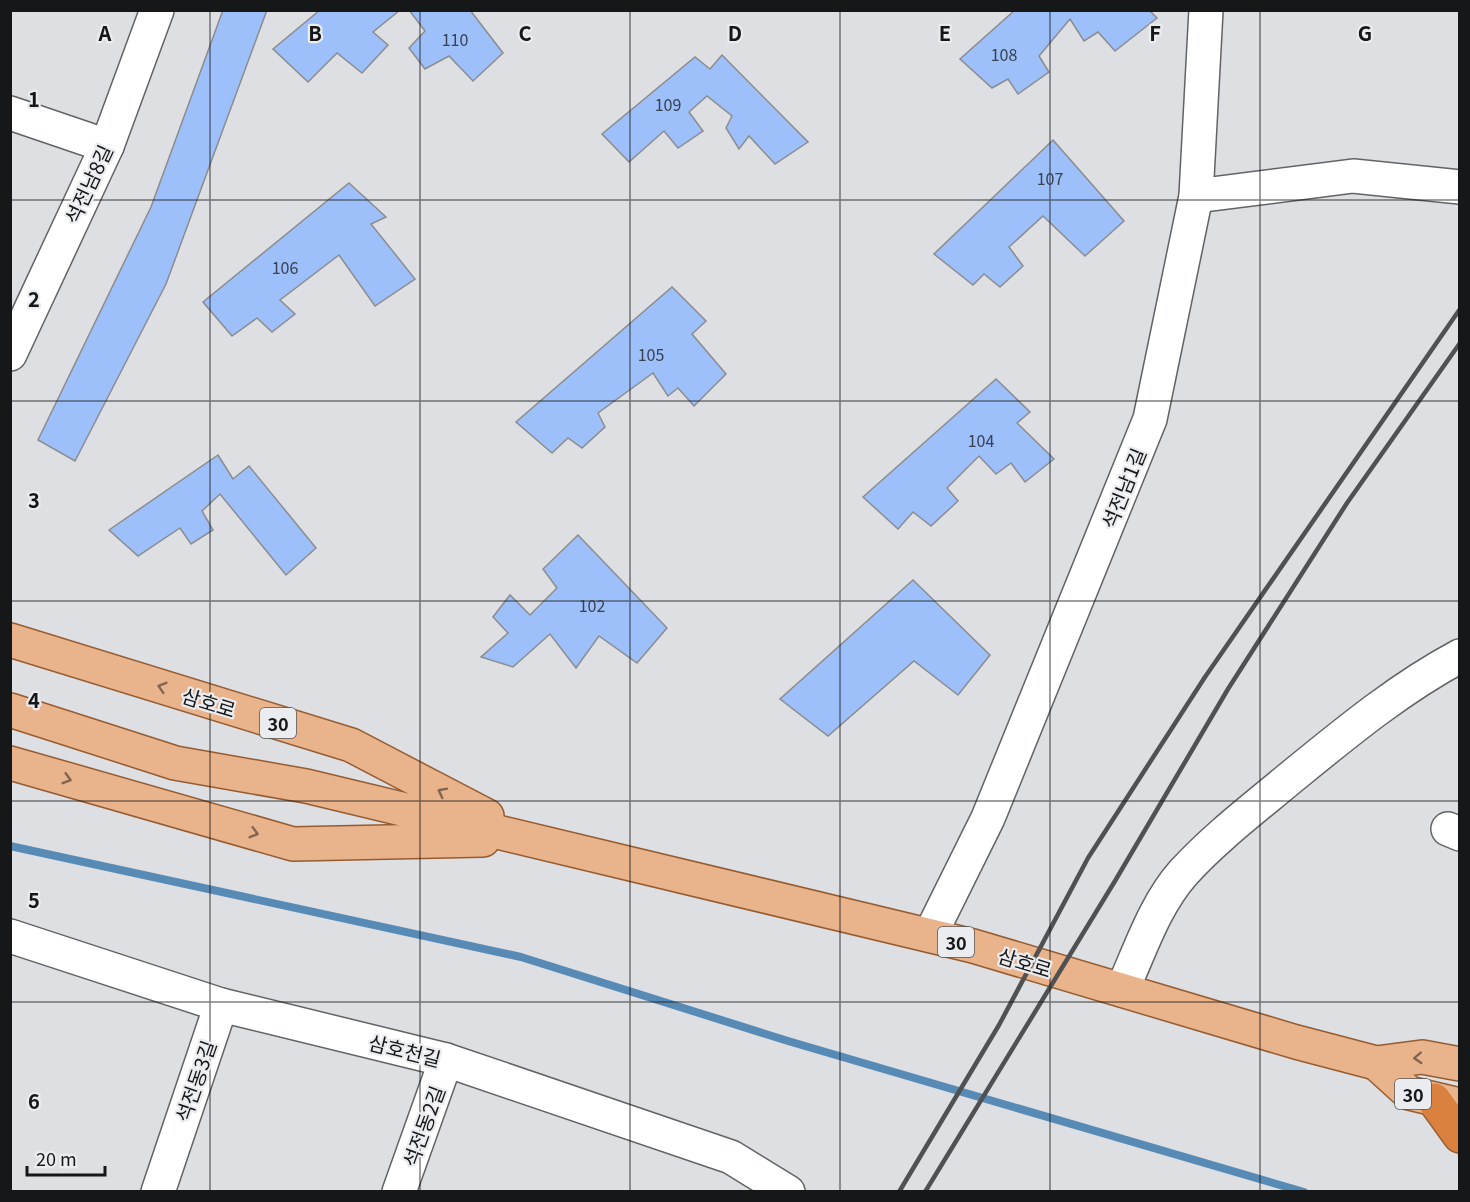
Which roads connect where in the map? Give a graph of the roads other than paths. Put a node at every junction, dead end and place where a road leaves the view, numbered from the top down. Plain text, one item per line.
1 (157, 10) edge
2 (1206, 10) edge
3 (10, 113) edge
4 (106, 146) junction
5 (1460, 187) edge
6 (1196, 196) junction
7 (10, 354) edge
8 (10, 640) edge
9 (1460, 656) edge
10 (10, 710) edge
11 (10, 764) edge
12 (531, 839) junction
13 (930, 935) junction
14 (12, 942) edge
15 (1122, 990) junction
16 (221, 1005) junction
17 (446, 1060) junction
18 (1376, 1063) junction
19 (1460, 1064) edge
20 (1447, 1102) edge
21 (1460, 1136) edge
22 (158, 1191) edge
23 (399, 1191) edge
24 (788, 1191) edge

1 - 4 street, 석전남8길
2 - 6 street, 석전남1길
3 - 4 street
4 - 7 street, 석전남8길
5 - 6 street
6 - 13 street, 석전남1길
12 -> 8 main road, 삼호로 / 30
9 - 15 street
10 - 12 main road, 삼호로
11 -> 12 main road, 삼호로 / 30
12 - 13 main road, 삼호로 / 30
13 - 15 main road, 삼호로 / 30
14 - 16 street, 삼호천길
15 - 18 main road, 삼호로 / 30
16 - 17 street, 삼호천길
16 - 22 street, 석전동3길
17 - 23 street, 석전동2길
17 - 24 street, 삼호천길
19 -> 18 main road, 삼호로 / 30
18 - 20 main road, 삼호로 / 30
20 - 21 highway

